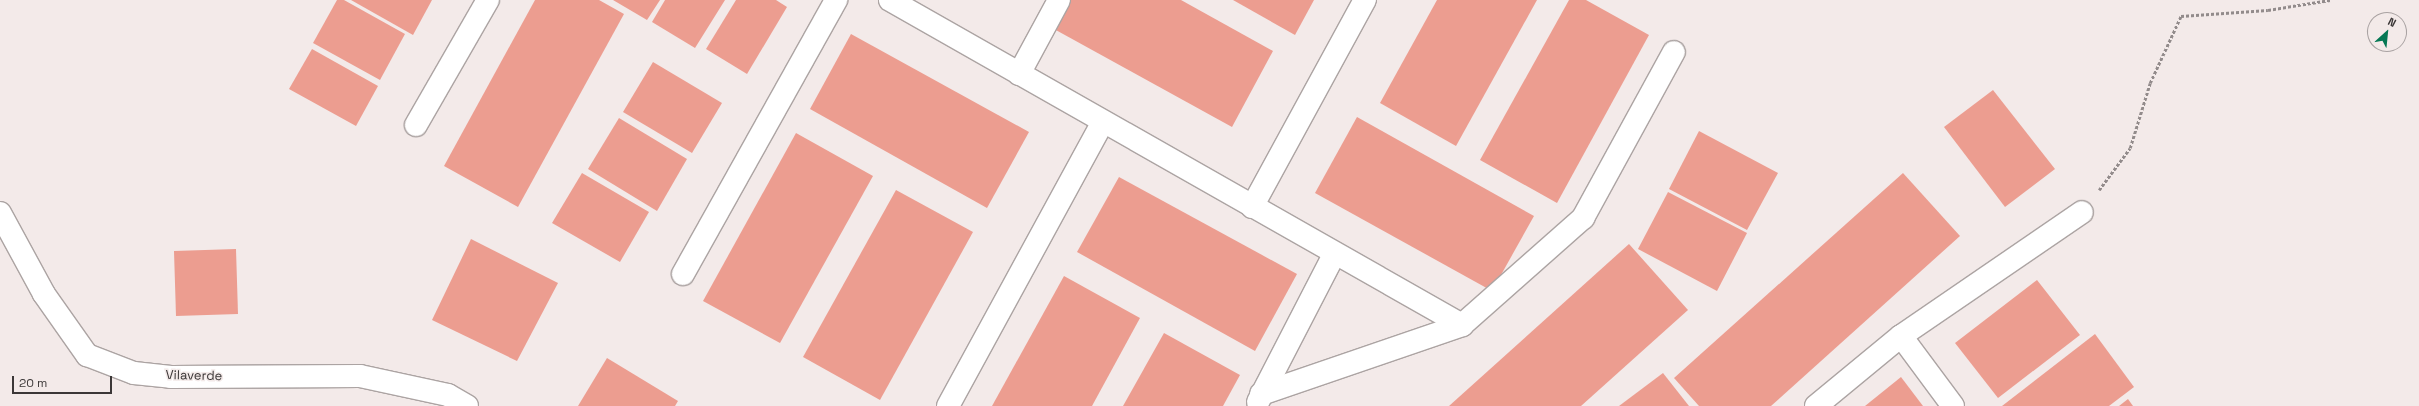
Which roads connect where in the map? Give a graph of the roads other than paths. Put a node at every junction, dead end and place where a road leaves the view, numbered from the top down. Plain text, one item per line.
1 (488, 0) edge
2 (836, 0) edge
3 (890, 0) edge
4 (1059, 0) edge
5 (1365, 0) edge
6 (1674, 52) dead end
7 (1019, 74) junction
8 (1103, 122) junction
9 (416, 125) dead end
10 (1252, 207) junction
11 (2082, 212) road end
12 (0, 213) edge
13 (1334, 256) junction
14 (683, 274) dead end
15 (1462, 325) junction
16 (1901, 336) junction
17 (1258, 400) edge
18 (467, 406) edge
19 (948, 406) edge
20 (1816, 406) edge
21 (1953, 406) edge

1 - 9 street
2 - 14 street
3 - 7 street
4 - 7 street
5 - 10 street
6 - 15 street
7 - 8 street
8 - 10 street
8 - 19 street
10 - 13 street
11 - 16 street
12 - 18 street, Vilaverde
13 - 15 street
13 - 17 street
15 - 17 street
16 - 20 street
16 - 21 street

